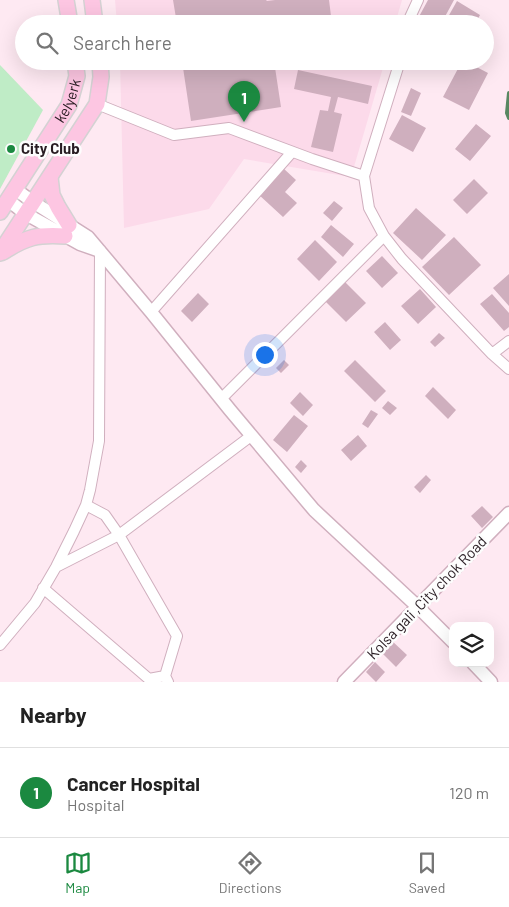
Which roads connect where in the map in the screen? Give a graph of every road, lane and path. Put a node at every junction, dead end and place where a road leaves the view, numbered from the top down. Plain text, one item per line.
1 (66, 0) edge
2 (92, 0) edge
3 (418, 0) edge
4 (68, 15) edge
5 (94, 15) edge
6 (412, 15) edge
7 (76, 70) edge
8 (101, 70) edge
9 (397, 70) edge
10 (97, 104) junction
11 (292, 152) junction
12 (364, 176) junction
13 (50, 177) junction
14 (8, 200) edge
15 (29, 208) junction
16 (67, 231) junction
17 (384, 236) junction
18 (100, 251) junction
19 (0, 254) edge
20 (151, 312) junction
21 (509, 341) edge
22 (492, 354) junction
23 (509, 369) edge
24 (220, 399) junction
25 (252, 436) junction
26 (86, 505) junction
27 (509, 513) edge
28 (119, 536) junction
29 (56, 567) junction
30 (43, 588) junction
31 (418, 607) junction
32 (449, 638) edge
33 (0, 645) edge
34 (477, 667) edge
35 (167, 679) edge
36 (146, 681) edge
37 (344, 682) edge
38 (491, 682) edge

1 - 4 main road
2 - 5 main road
3 - 6 street
7 - 14 main road, kelyerk
8 - 10 main road
9 - 12 street
10 - 11 street
10 - 13 main road
11 - 12 street
11 - 20 street
12 - 17 street
13 - 15 main road
13 - 16 main road
14 - 15 street
15 - 16 street
15 - 19 main road
16 - 18 street
16 - 19 main road
17 - 22 street
17 - 24 street
18 - 20 street
18 - 26 street
20 - 24 street
21 - 22 street
22 - 23 street
24 - 25 street
25 - 28 street
25 - 31 street
26 - 28 street
26 - 29 street
27 - 31 street, Kolsa gali ,City chok Road
28 - 29 street
28 - 35 street
29 - 30 street
30 - 33 street
30 - 36 street
31 - 32 street
31 - 37 street, Kolsa gali ,City chok Road
34 - 38 street
35 - 36 street

